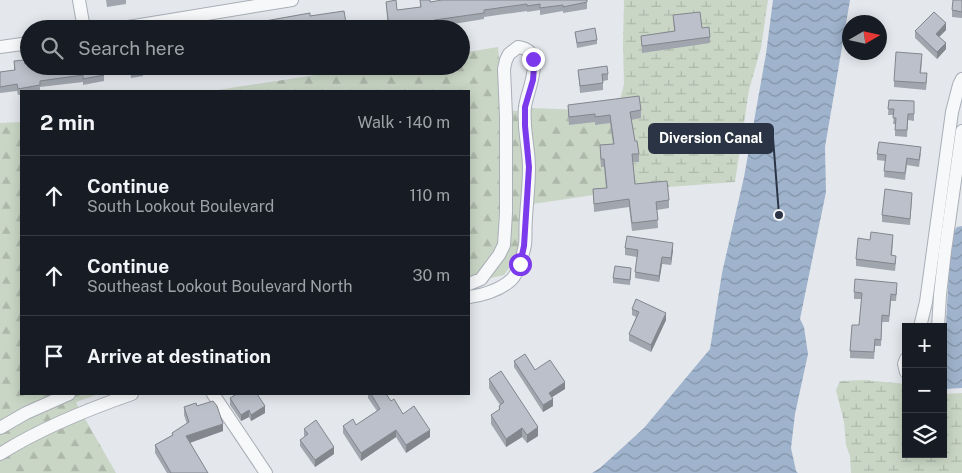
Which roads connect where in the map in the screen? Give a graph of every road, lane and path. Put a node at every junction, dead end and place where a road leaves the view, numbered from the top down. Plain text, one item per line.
1 (79, 0) edge
2 (292, 0) edge
3 (215, 6) edge
4 (82, 20) edge
5 (155, 20) edge
6 (20, 44) edge
7 (0, 47) edge
8 (961, 83) edge
9 (506, 106) junction
10 (525, 107) junction
11 (962, 130) edge
12 (946, 200) junction
13 (481, 279) junction
14 (470, 284) edge
15 (935, 286) junction
16 (488, 293) junction
17 (470, 297) edge
18 (921, 323) edge
19 (938, 323) edge
20 (67, 395) edge
21 (129, 395) edge
22 (213, 395) edge
23 (0, 428) edge
24 (0, 454) edge
25 (266, 473) edge

1 - 4 street
2 - 3 street
3 - 5 street
6 - 7 street
8 - 12 street
9 - 10 street
9 - 10 street
9 - 13 street
10 - 16 street
11 - 12 street
12 - 15 street
13 - 14 street
13 - 16 street
15 - 18 street
15 - 19 street
16 - 17 street
20 - 23 street
21 - 24 street
22 - 25 street

